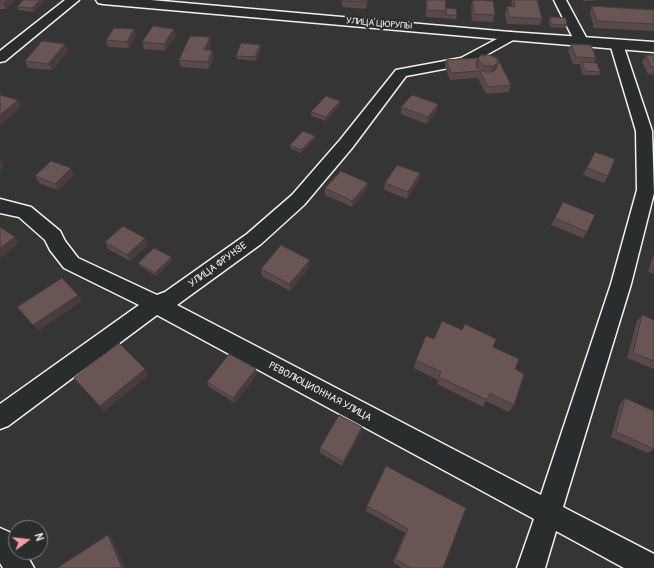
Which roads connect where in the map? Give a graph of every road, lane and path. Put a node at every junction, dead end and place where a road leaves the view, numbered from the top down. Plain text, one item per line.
1 (72, 0) edge
2 (103, 0) edge
3 (560, 0) edge
4 (510, 36) junction
5 (581, 41) junction
6 (617, 44) junction
7 (654, 46) edge
8 (0, 58) edge
9 (0, 206) edge
10 (156, 304) junction
11 (0, 418) edge
12 (547, 513) junction
13 (0, 542) edge
14 (20, 568) edge
15 (531, 568) edge
16 (652, 568) edge

1 - 8 street
2 - 4 main road, УЛИЦА ЦЮРУПЫ
3 - 5 street
4 - 5 main road, УЛИЦА ЦЮРУПЫ
4 - 10 street, УЛИЦА ФРУНЗЕ
5 - 6 main road, УЛИЦА ЦЮРУПЫ
6 - 7 main road, УЛИЦА ЦЮРУПЫ
6 - 12 street
9 - 10 street, РЕВОЛЮЦИОННАЯ УЛИЦА
10 - 11 street, УЛИЦА ФРУНЗЕ
10 - 12 street, РЕВОЛЮЦИОННАЯ УЛИЦА
12 - 15 street
12 - 16 street, РЕВОЛЮЦИОННАЯ УЛИЦА
13 - 14 street

